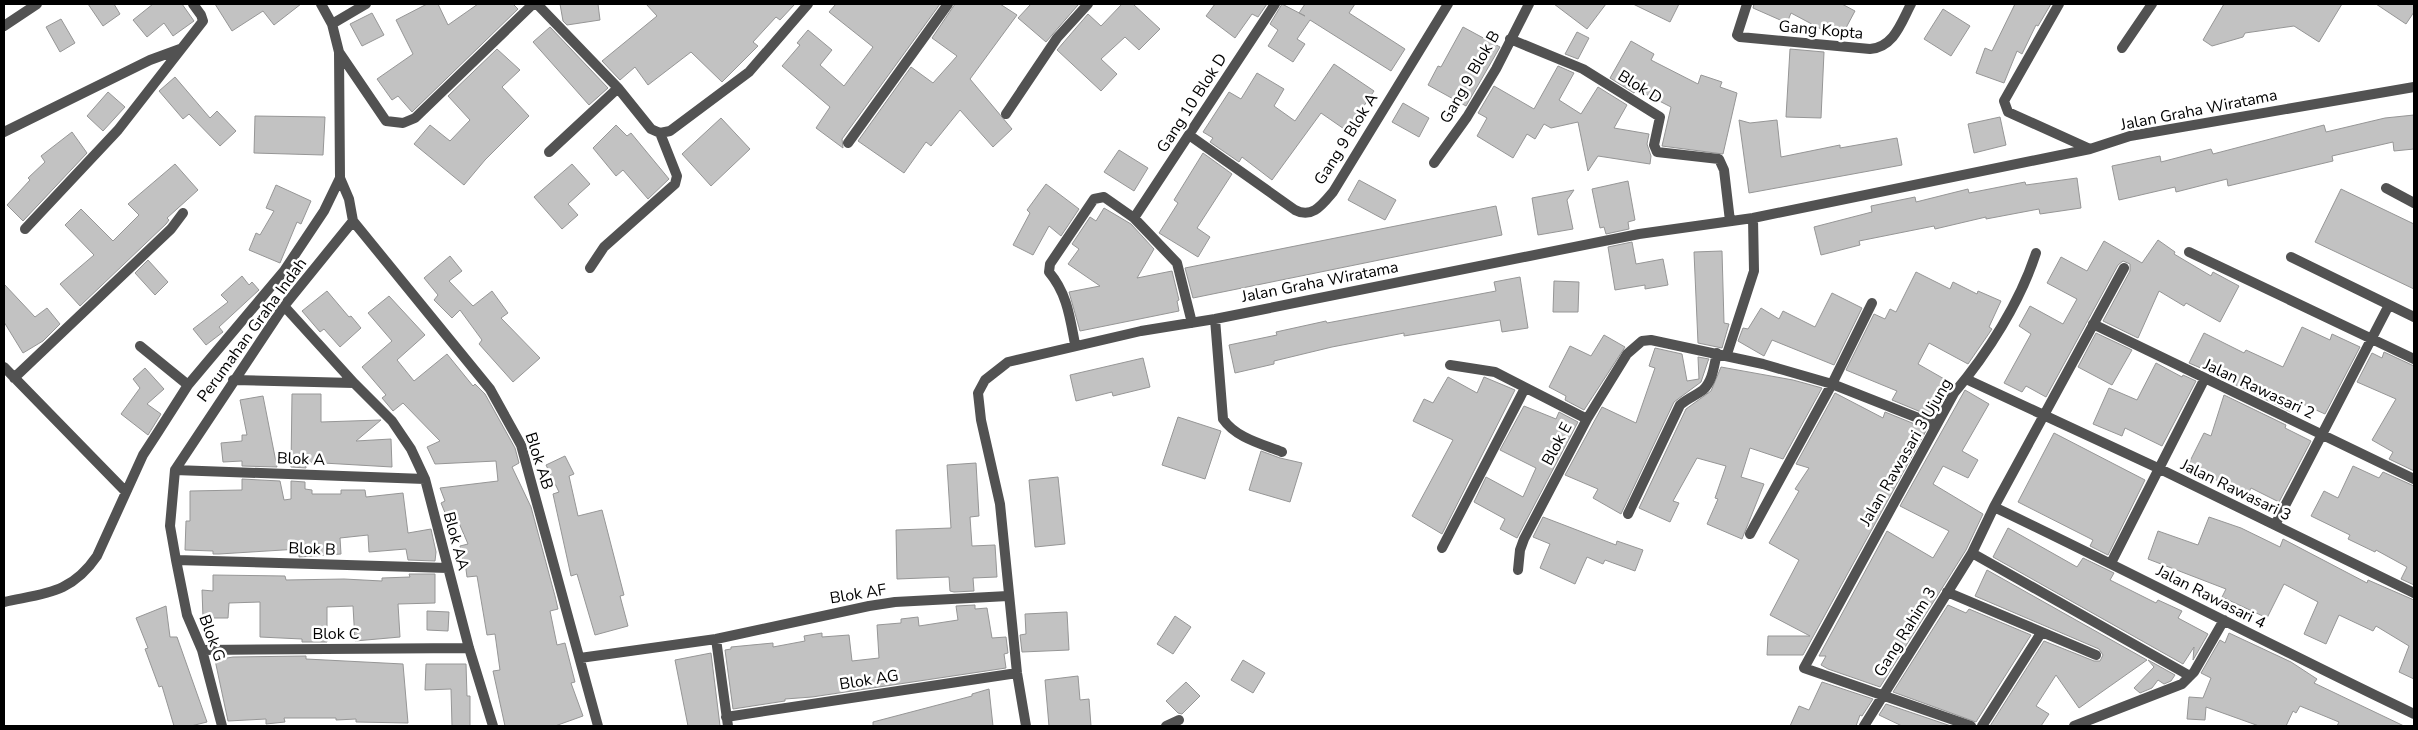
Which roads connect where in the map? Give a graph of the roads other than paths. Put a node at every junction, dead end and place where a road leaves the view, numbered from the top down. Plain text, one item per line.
1 (37, 4) edge
2 (193, 4) edge
3 (321, 4) edge
4 (366, 4) edge
5 (533, 4) edge
6 (537, 4) edge
7 (808, 4) edge
8 (948, 4) edge
9 (1088, 4) edge
10 (1275, 4) edge
11 (1448, 4) edge
12 (1529, 4) edge
13 (1747, 4) edge
14 (1910, 4) edge
15 (2059, 4) edge
16 (2152, 4) edge
17 (332, 24) junction
18 (4, 26) edge
19 (1510, 40) junction
20 (2122, 48) dead end
21 (180, 49) junction
22 (339, 52) junction
23 (618, 88) junction
24 (2414, 88) edge
25 (1006, 114) dead end
26 (4, 132) edge
27 (660, 133) junction
28 (1189, 135) junction
29 (848, 143) dead end
30 (2090, 149) junction
31 (549, 152) dead end
32 (1434, 163) dead end
33 (340, 178) junction
34 (2386, 188) dead end
35 (2414, 203) edge
36 (183, 213) dead end
37 (1134, 218) junction
38 (1753, 218) junction
39 (1730, 221) junction
40 (353, 222) junction
41 (25, 229) dead end
42 (2036, 252) dead end
43 (2189, 252) dead end
44 (2291, 257) dead end
45 (590, 268) dead end
46 (2124, 268) dead end
47 (1872, 303) dead end
48 (2389, 305) junction
49 (284, 306) junction
50 (2414, 317) edge
51 (1215, 319) junction
52 (1192, 323) junction
53 (2093, 324) junction
54 (2371, 338) junction
55 (1075, 344) junction
56 (140, 346) dead end
57 (1722, 354) junction
58 (2414, 359) edge
59 (1450, 365) dead end
60 (4, 367) edge
61 (14, 378) junction
62 (233, 380) junction
63 (1966, 380) junction
64 (2204, 380) junction
65 (354, 383) junction
66 (1832, 384) junction
67 (188, 385) junction
68 (1525, 388) junction
69 (2044, 416) junction
70 (1587, 419) junction
71 (1936, 424) junction
72 (2322, 435) junction
73 (1282, 452) dead end
74 (2160, 469) junction
75 (175, 470) junction
76 (425, 479) junction
77 (2414, 479) edge
78 (126, 492) junction
79 (1994, 507) junction
80 (1628, 514) dead end
81 (2275, 525) junction
82 (1750, 534) dead end
83 (1442, 548) dead end
84 (1972, 553) junction
85 (176, 560) junction
86 (2111, 563) junction
87 (448, 568) junction
88 (1518, 570) dead end
89 (1947, 592) junction
90 (2414, 593) edge
91 (1008, 596) junction
92 (4, 602) edge
93 (2224, 620) junction
94 (2041, 632) junction
95 (716, 639) junction
96 (469, 648) junction
97 (202, 650) junction
98 (2096, 655) dead end
99 (580, 658) junction
100 (1017, 673) junction
101 (2190, 676) junction
102 (1883, 696) junction
103 (2414, 714) edge
104 (1179, 720) dead end
105 (727, 722) edge
106 (222, 726) edge
107 (493, 726) edge
108 (598, 726) edge
109 (1026, 726) edge
110 (1166, 726) edge
111 (1864, 726) edge
112 (1971, 726) edge
113 (1982, 726) edge
114 (2074, 726) edge

1 - 18 street
2 - 21 street
3 - 17 street
4 - 17 street
5 - 22 street
6 - 23 street
7 - 27 street
8 - 29 street
9 - 25 street
10 - 28 street, Gang 10 Blok D
11 - 28 street, Gang 9 Blok A
12 - 19 street, Gang 9 Blok B
13 - 14 street, Gang Kopta
15 - 30 street
16 - 20 street
17 - 22 street
19 - 32 street, Gang 9 Blok B
19 - 39 street, Blok D
21 - 26 street
21 - 41 street
22 - 33 street
23 - 27 street
23 - 31 street
24 - 30 street, Jalan Graha Wiratama
27 - 45 street
28 - 37 street, Gang 10 Blok D
30 - 38 street, Jalan Graha Wiratama
33 - 40 street
33 - 67 street
34 - 35 street
36 - 61 street
37 - 52 street
37 - 55 street
38 - 39 street, Jalan Graha Wiratama
38 - 57 street
39 - 51 street, Jalan Graha Wiratama
40 - 49 street, Perumahan Graha Indah
40 - 99 street, Blok AB
42 - 63 street, Jalan Rawasari 3 Ujung
43 - 54 street
44 - 48 street
46 - 53 street, Gang Rahim 3
47 - 66 street
48 - 50 street
48 - 54 street
49 - 62 street, Perumahan Graha Indah
49 - 65 street, Blok AA
51 - 52 street, Jalan Graha Wiratama
51 - 73 street
52 - 55 street, Jalan Graha Wiratama
53 - 64 street, Jalan Rawasari 2
53 - 69 street, Gang Rahim 3
54 - 58 street
54 - 72 street
55 - 91 street, Jalan Graha Wiratama
56 - 67 street
57 - 66 street
57 - 70 street, Blok E
57 - 80 street
59 - 68 street
60 - 61 street
61 - 78 street
62 - 65 street
62 - 75 street, Perumahan Graha Indah
63 - 69 street, Jalan Rawasari 3
63 - 71 street, Jalan Rawasari 3 Ujung
64 - 72 street, Jalan Rawasari 2
64 - 74 street
65 - 76 street, Blok AA
66 - 71 street
66 - 82 street
67 - 78 street
68 - 70 street
68 - 83 street
69 - 74 street, Jalan Rawasari 3
69 - 79 street, Gang Rahim 3
70 - 88 street, Blok E
71 - 102 street, Jalan Rawasari 3 Ujung
72 - 77 street, Jalan Rawasari 2
72 - 81 street
74 - 81 street, Jalan Rawasari 3
74 - 86 street
75 - 76 street, Blok A
75 - 85 street, Perumahan Graha Indah
76 - 87 street, Blok AA
78 - 92 street
79 - 84 street, Gang Rahim 3
79 - 86 street, Jalan Rawasari 4
81 - 90 street, Jalan Rawasari 3
84 - 89 street, Gang Rahim 3
84 - 101 street
85 - 87 street, Blok B
85 - 97 street, Blok G
86 - 93 street, Jalan Rawasari 4
87 - 96 street, Blok AA
89 - 94 street
89 - 102 street, Gang Rahim 3
91 - 95 street, Blok AF
91 - 100 street
93 - 101 street
93 - 103 street, Jalan Rawasari 4
94 - 98 street
94 - 113 street
95 - 99 street, Blok AF
95 - 105 street
96 - 97 street, Blok C
96 - 107 street, Blok AA
97 - 106 street, Blok G
99 - 108 street, Blok AB
100 - 105 street, Blok AG
100 - 109 street
101 - 114 street
102 - 111 street, Gang Rahim 3
102 - 112 street
104 - 110 street

